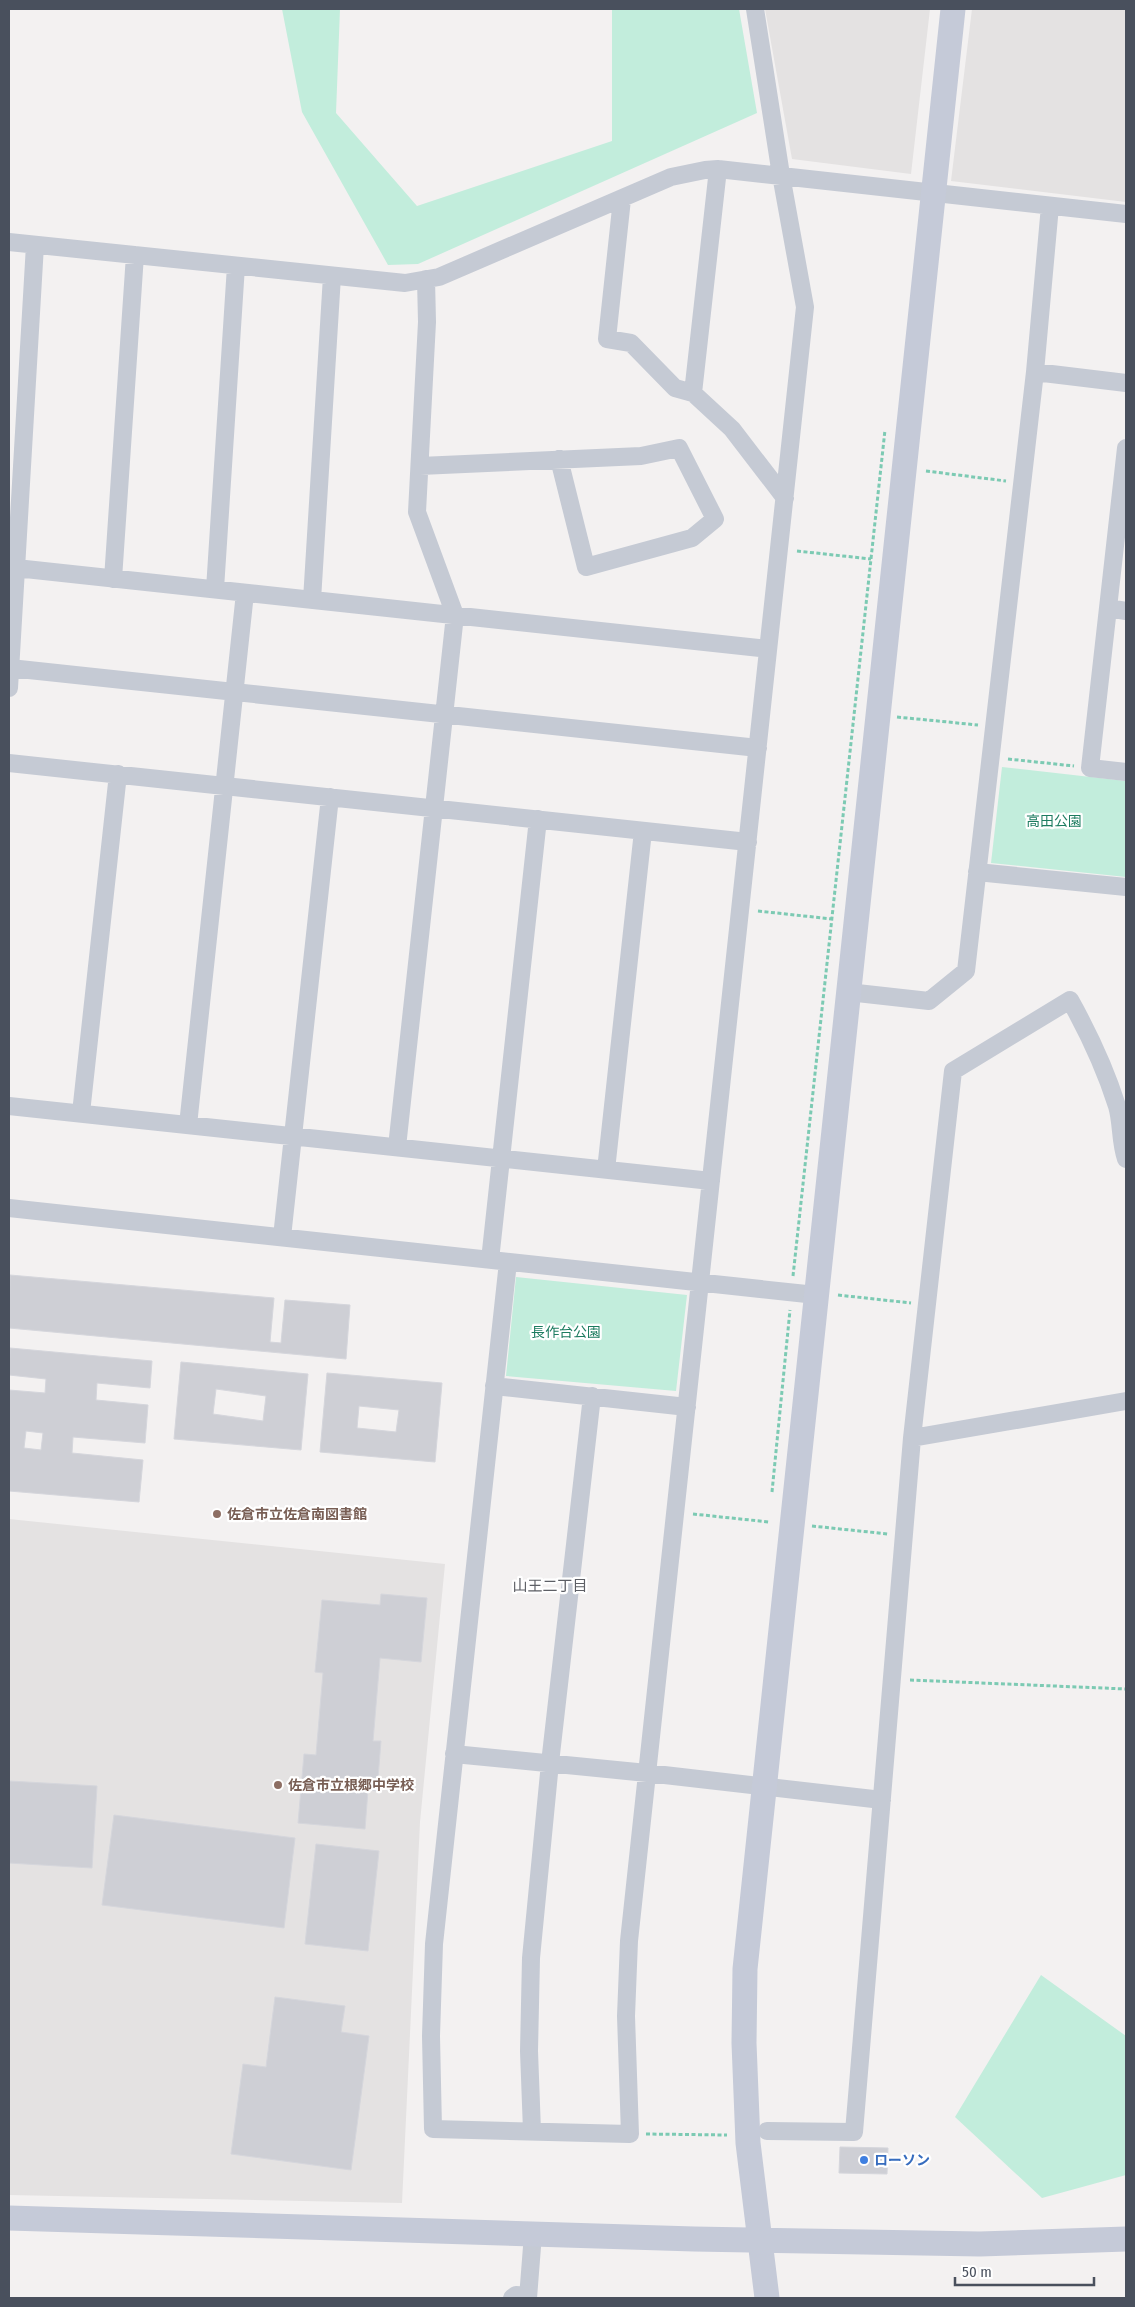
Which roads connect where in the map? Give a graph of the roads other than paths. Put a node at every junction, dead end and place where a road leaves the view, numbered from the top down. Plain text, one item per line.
1 (755, 9) edge
2 (953, 9) edge
3 (718, 169) junction
4 (781, 175) junction
5 (934, 193) junction
6 (622, 199) junction
7 (1050, 206) junction
8 (1126, 214) edge
9 (9, 242) edge
10 (35, 245) junction
11 (135, 255) junction
12 (236, 266) junction
13 (332, 276) junction
14 (426, 280) junction
15 (1034, 372) junction
16 (1126, 383) edge
17 (693, 393) junction
18 (1126, 448) edge
19 (559, 460) junction
20 (420, 466) junction
21 (785, 498) junction
22 (16, 568) junction
23 (113, 579) junction
24 (215, 589) junction
25 (245, 593) junction
26 (312, 600) junction
27 (1108, 608) junction
28 (1126, 610) edge
29 (455, 615) junction
30 (768, 649) junction
31 (10, 668) junction
32 (9, 688) edge
33 (234, 692) junction
34 (444, 714) junction
35 (758, 748) junction
36 (9, 763) edge
37 (1126, 772) edge
38 (118, 774) junction
39 (224, 786) junction
40 (330, 797) junction
41 (434, 808) junction
42 (538, 819) junction
43 (643, 830) junction
44 (748, 842) junction
45 (977, 872) junction
46 (1126, 887) edge
47 (848, 992) junction
48 (9, 1106) edge
49 (82, 1113) junction
50 (188, 1125) junction
51 (293, 1136) junction
52 (397, 1147) junction
53 (501, 1158) junction
54 (1126, 1159) edge
55 (606, 1170) junction
56 (711, 1181) junction
57 (9, 1208) edge
58 (282, 1237) junction
59 (490, 1260) junction
60 (508, 1262) junction
61 (700, 1282) junction
62 (825, 1295) junction
63 (494, 1386) junction
64 (592, 1396) junction
65 (1126, 1401) edge
66 (687, 1407) junction
67 (912, 1438) junction
68 (454, 1754) junction
69 (550, 1763) junction
70 (647, 1773) junction
71 (763, 1787) junction
72 (882, 1800) junction
73 (532, 2131) junction
74 (767, 2131) dead end
75 (9, 2218) edge
76 (533, 2234) junction
77 (1126, 2239) edge
78 (760, 2240) junction
79 (523, 2298) edge
80 (767, 2298) edge

1 - 4 street
2 - 5 street
3 - 4 street
3 - 6 street
3 - 17 street
4 - 5 street
4 - 21 street
5 - 7 street
5 - 47 street
6 - 14 street
6 - 17 street
7 - 8 street
7 - 15 street
9 - 10 street
10 - 11 street
10 - 22 street
11 - 12 street
11 - 23 street
12 - 13 street
12 - 24 street
13 - 14 street
13 - 26 street
14 - 20 street
15 - 16 street
15 - 45 street
17 - 21 street
18 - 27 street
19 - 19 street
19 - 20 street
20 - 29 street
21 - 30 street
22 - 23 street
22 - 31 street
23 - 24 street
24 - 25 street
25 - 26 street
25 - 33 street
26 - 29 street
27 - 28 street
27 - 37 street
29 - 30 street
29 - 34 street
30 - 35 street
31 - 32 street
31 - 33 street
33 - 34 street
33 - 39 street
34 - 35 street
34 - 41 street
35 - 44 street
36 - 38 street
38 - 39 street
38 - 49 street
39 - 40 street
39 - 50 street
40 - 41 street
40 - 51 street
41 - 42 street
41 - 52 street
42 - 43 street
42 - 53 street
43 - 44 street
43 - 55 street
44 - 56 street
45 - 46 street
45 - 47 street
47 - 62 street
48 - 49 street
49 - 50 street
50 - 51 street
51 - 52 street
51 - 58 street
52 - 53 street
53 - 55 street
53 - 59 street
54 - 67 street
55 - 56 street
56 - 61 street
57 - 58 street
58 - 59 street
59 - 60 street
60 - 61 street
60 - 63 street
61 - 62 street
61 - 66 street
62 - 71 street
63 - 64 street
63 - 68 street
64 - 66 street
64 - 69 street
65 - 67 street
66 - 70 street
67 - 72 street
68 - 69 street
68 - 73 street
69 - 70 street
69 - 73 street
70 - 71 street
70 - 73 street
71 - 72 street
71 - 78 street
72 - 74 street
75 - 76 street
76 - 78 street
76 - 79 street
77 - 78 street
78 - 80 street

